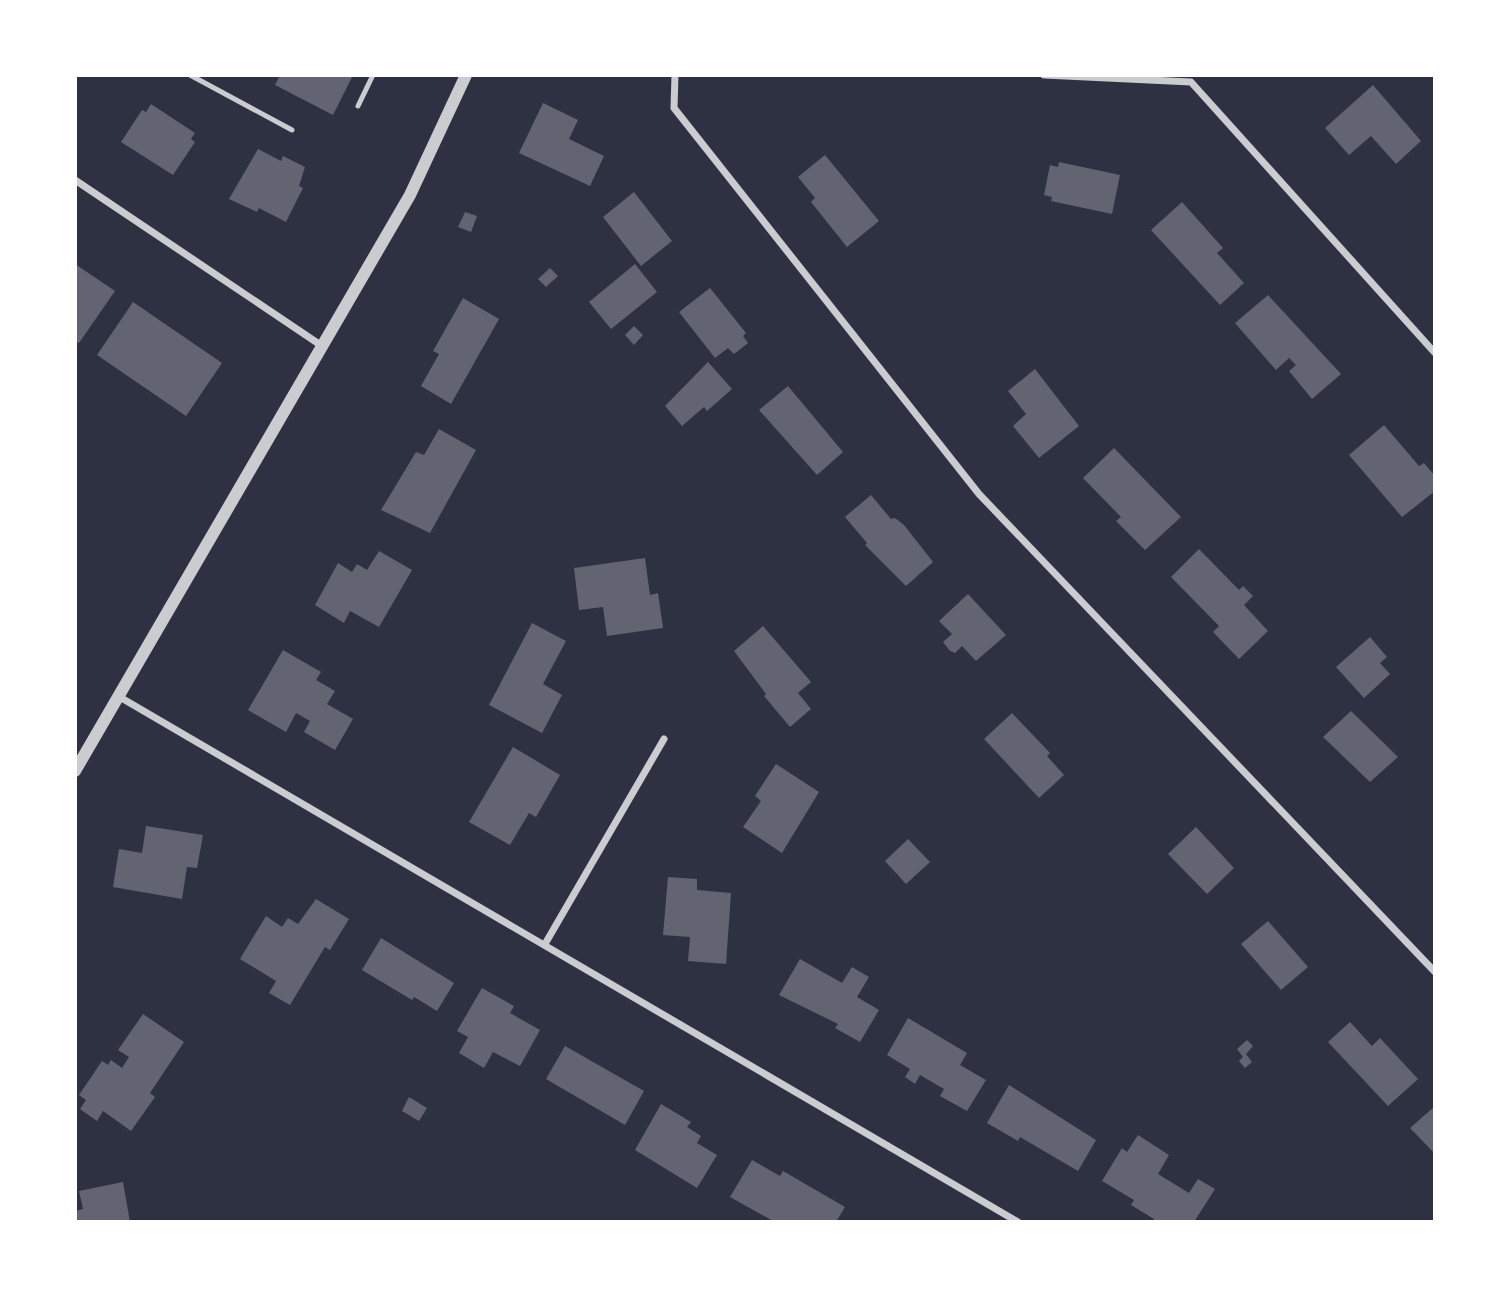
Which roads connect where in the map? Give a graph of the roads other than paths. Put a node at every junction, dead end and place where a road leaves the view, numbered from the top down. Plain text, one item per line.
1 (190, 75) edge
2 (373, 75) edge
3 (466, 75) edge
4 (676, 75) edge
5 (1044, 75) edge
6 (1191, 79) edge
7 (358, 107) dead end
8 (292, 130) dead end
9 (75, 180) edge
10 (322, 346) junction
11 (1435, 353) edge
12 (118, 696) junction
13 (664, 738) dead end
14 (75, 771) edge
15 (545, 944) junction
16 (1435, 972) edge
17 (1018, 1222) edge

1 - 8 lane
2 - 7 lane
3 - 10 street
4 - 16 street
5 - 6 street
6 - 11 street
9 - 10 street
10 - 12 street
12 - 14 street
12 - 15 street
13 - 15 street
15 - 17 street

